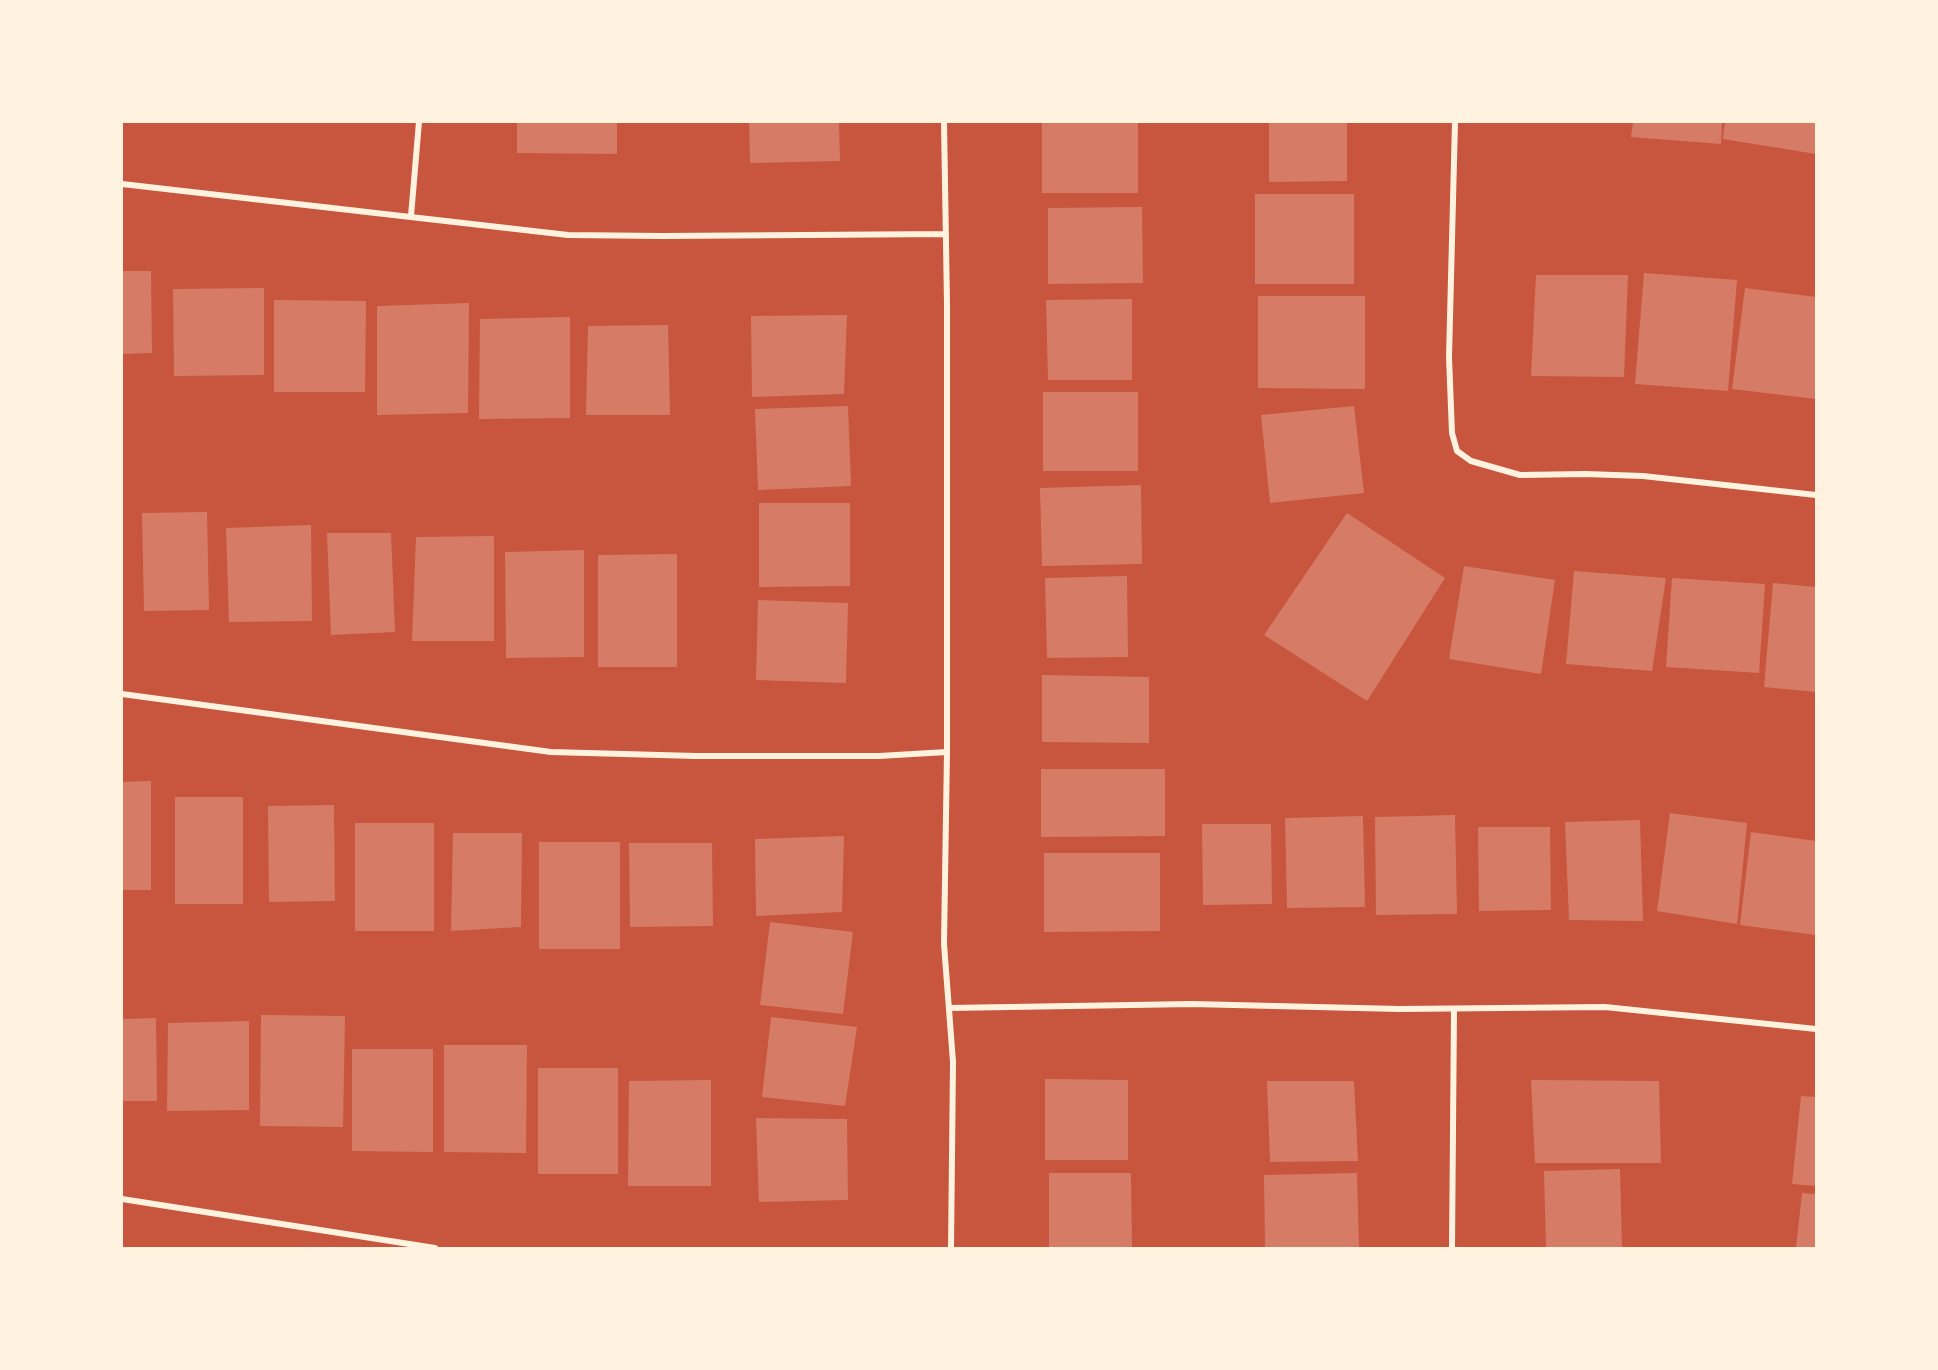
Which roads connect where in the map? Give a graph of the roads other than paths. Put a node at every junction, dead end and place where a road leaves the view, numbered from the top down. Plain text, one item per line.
1 (419, 122) edge
2 (944, 122) edge
3 (1455, 122) edge
4 (122, 184) edge
5 (411, 216) junction
6 (946, 234) junction
7 (1816, 495) edge
8 (122, 694) edge
9 (947, 752) junction
10 (949, 1008) junction
11 (1454, 1009) junction
12 (1816, 1029) edge
13 (122, 1199) edge
14 (435, 1248) edge
15 (951, 1248) edge
16 (1452, 1248) edge

1 - 5 street
2 - 6 street
3 - 7 street
4 - 5 street
5 - 6 street
6 - 9 street
8 - 9 street
9 - 10 street
10 - 11 street
10 - 15 street
11 - 12 street
11 - 16 street
13 - 14 street

